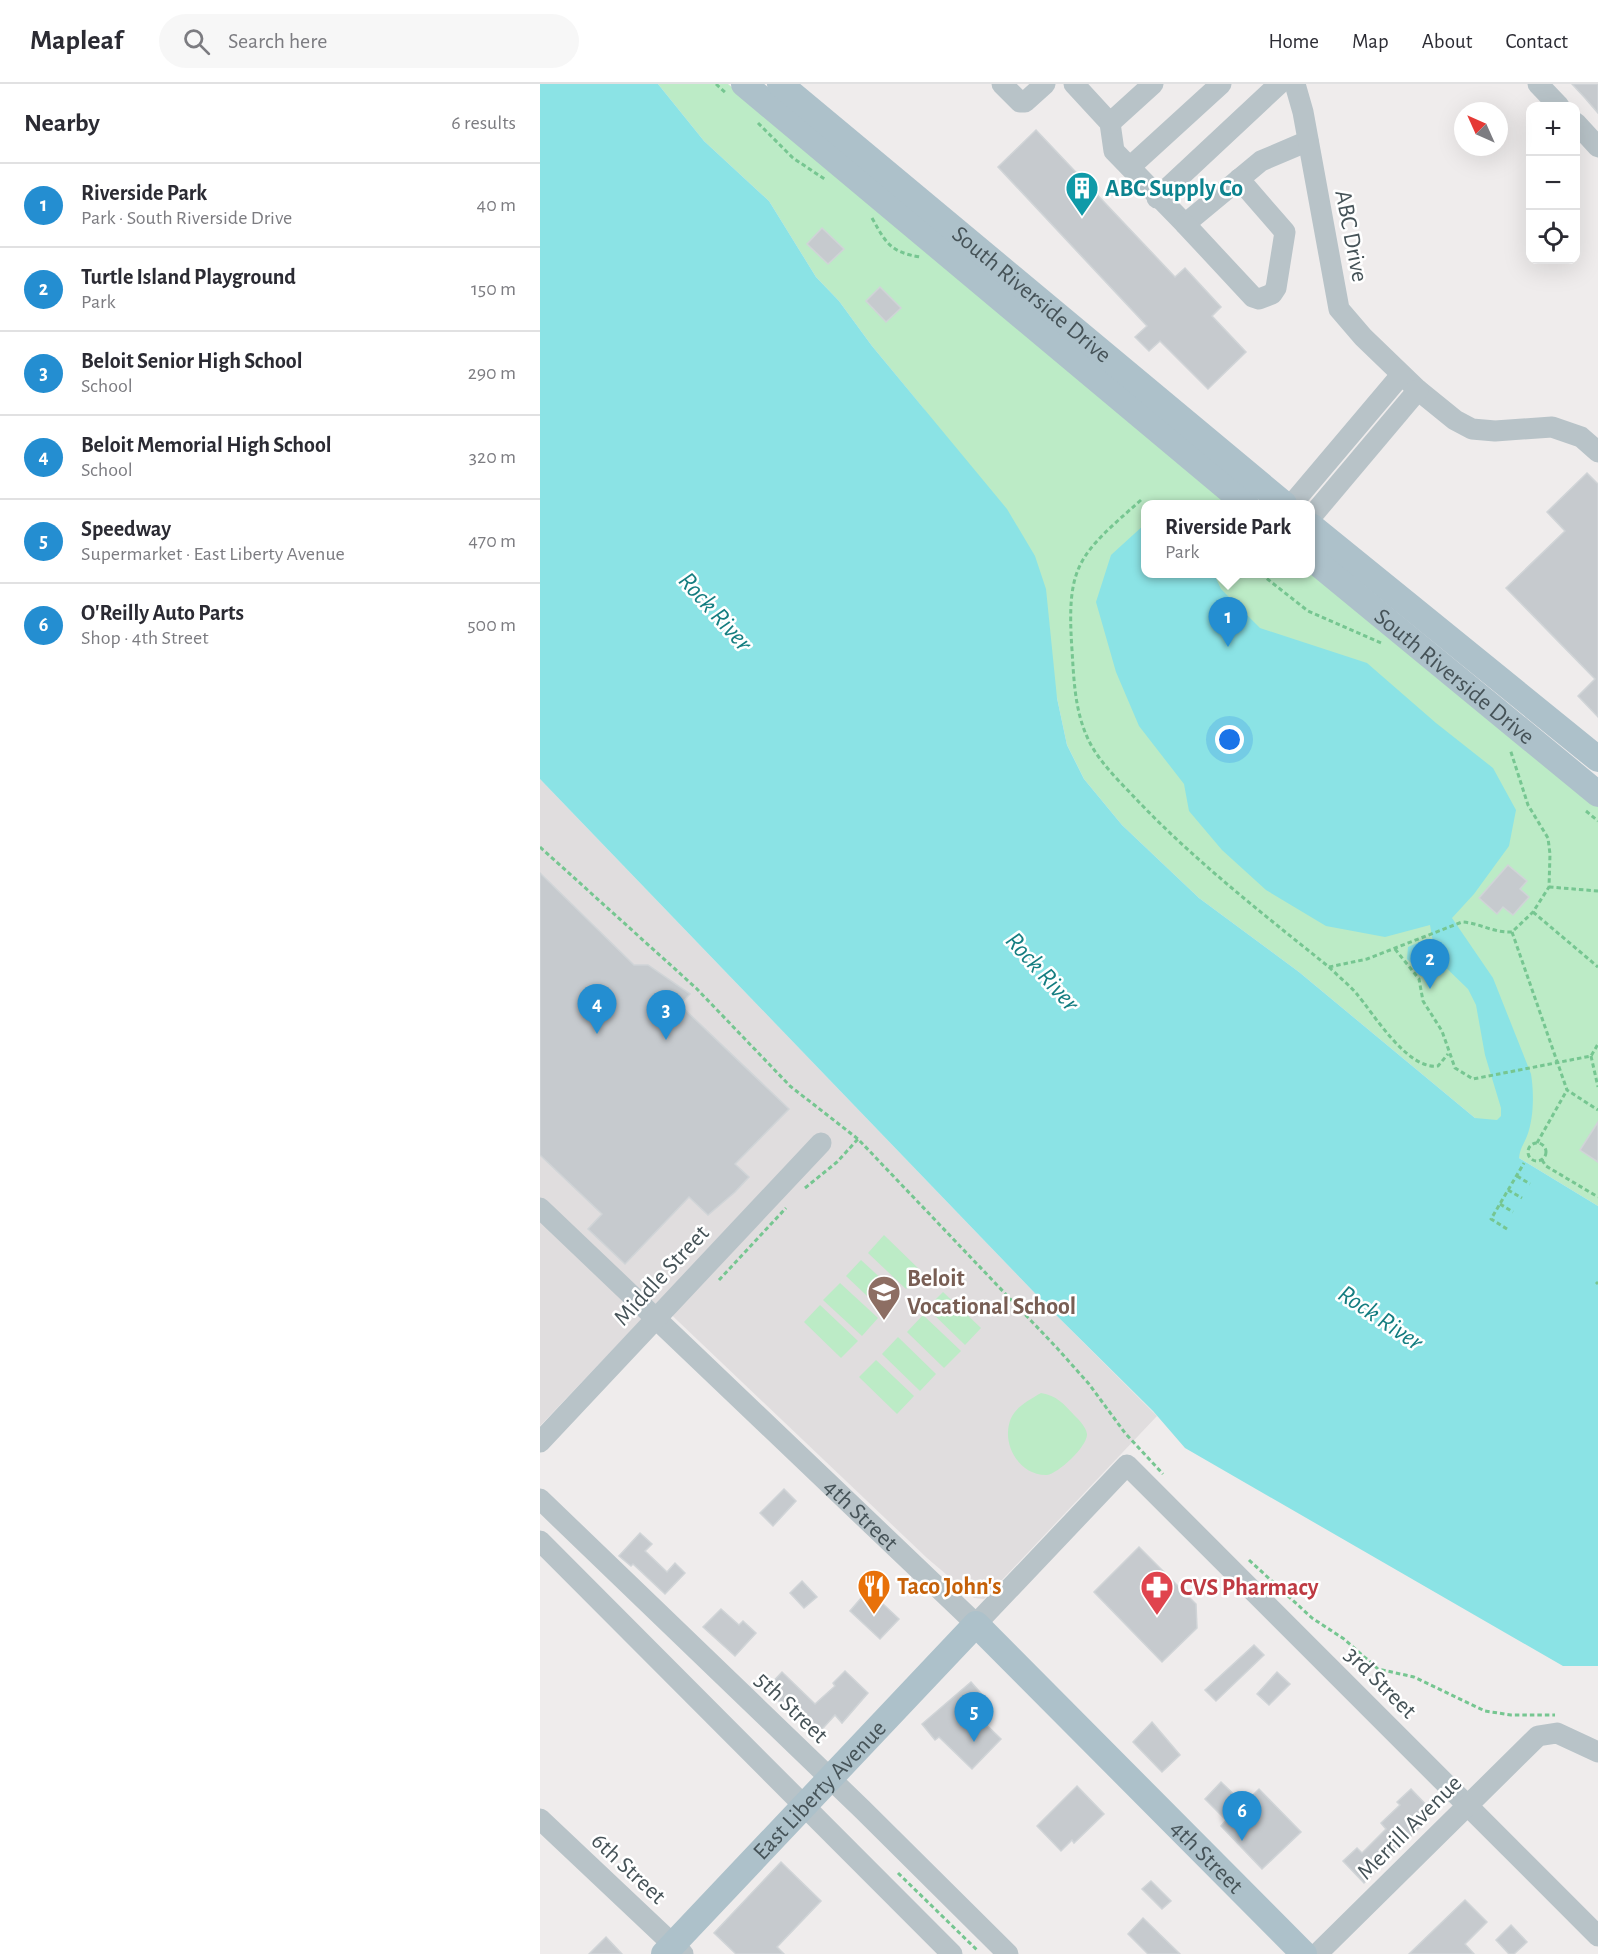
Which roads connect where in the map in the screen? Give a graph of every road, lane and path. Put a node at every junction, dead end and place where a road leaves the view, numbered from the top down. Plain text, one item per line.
1 (744, 84) edge
2 (780, 84) edge
3 (1002, 84) edge
4 (1045, 84) edge
5 (1074, 84) edge
6 (1153, 84) edge
7 (1221, 84) edge
8 (1279, 84) edge
9 (1295, 84) edge
10 (1538, 84) edge
11 (1555, 102) edge
12 (1110, 123) junction
13 (1580, 128) edge
14 (1308, 141) junction
15 (1598, 147) edge
16 (1130, 167) junction
17 (1239, 179) junction
18 (1157, 198) junction
19 (1185, 224) junction
20 (1401, 375) junction
21 (1418, 390) junction
22 (1598, 452) edge
23 (1141, 500) dead end
24 (1241, 500) edge
25 (1279, 500) edge
26 (1295, 500) edge
27 (1315, 512) edge
28 (1315, 529) edge
29 (1315, 561) edge
30 (1267, 578) edge
31 (1389, 647) dead end
32 (1518, 754) dead end
33 (1598, 759) edge
34 (1590, 801) edge
35 (1598, 821) edge
36 (540, 847) edge
37 (1549, 886) junction
38 (1598, 891) edge
39 (1533, 912) junction
40 (1512, 932) junction
41 (1395, 948) junction
42 (1329, 967) junction
43 (1598, 967) edge
44 (1598, 1044) edge
45 (1449, 1053) junction
46 (1591, 1056) junction
47 (1558, 1061) junction
48 (1598, 1088) edge
49 (1567, 1090) junction
50 (1598, 1110) edge
51 (821, 1143) dead end
52 (1537, 1143) junction
53 (1542, 1160) junction
54 (1524, 1163) dead end
55 (1516, 1176) junction
56 (1530, 1184) dead end
57 (1508, 1190) junction
58 (1598, 1197) edge
59 (1522, 1198) dead end
60 (1500, 1204) junction
61 (540, 1208) edge
62 (1513, 1212) dead end
63 (1507, 1229) dead end
64 (656, 1317) junction
65 (540, 1442) edge
66 (1164, 1475) dead end
67 (540, 1498) edge
68 (540, 1541) edge
69 (1243, 1554) dead end
70 (976, 1624) junction
71 (1560, 1717) dead end
72 (1598, 1752) edge
73 (830, 1779) junction
74 (805, 1805) junction
75 (1468, 1805) junction
76 (540, 1819) edge
77 (1598, 1936) edge
78 (673, 1951) edge
79 (952, 1954) edge
80 (1008, 1954) edge
81 (1304, 1954) edge
82 (1317, 1954) edge

1 - 24 main road, South Riverside Drive
2 - 25 main road, South Riverside Drive
3 - 4 street
5 - 12 street
6 - 12 street
7 - 16 street
8 - 18 street
9 - 14 street, ABC Drive
10 - 11 street
12 - 16 street
13 - 15 street
14 - 17 street
14 - 20 street, ABC Drive
16 - 18 street
17 - 19 street
17 - 19 street
18 - 19 street
20 - 21 street, ABC Drive
20 - 26 street
21 - 22 street, ABC Drive
21 - 27 street
23 - 42 path
28 - 33 main road, South Riverside Drive
29 - 34 main road, South Riverside Drive
30 - 31 path
32 - 37 path
34 - 35 path
36 - 66 path
37 - 38 path
37 - 39 path
39 - 40 path
39 - 43 path
40 - 41 path
40 - 47 path
41 - 42 path
41 - 45 path
42 - 45 path
44 - 46 path
45 - 47 path
46 - 47 path
46 - 48 path
47 - 49 path
49 - 50 path
49 - 52 path
51 - 64 street, Middle Street
52 - 53 path
52 - 53 path
53 - 58 path
54 - 55 path
55 - 56 path
55 - 57 path
57 - 59 path
57 - 60 path
60 - 62 path
60 - 63 path
61 - 64 street, 4th Street
64 - 65 street, Middle Street
64 - 70 street, 4th Street
67 - 73 street, 5th Street
68 - 74 street
69 - 71 path
70 - 73 main road, East Liberty Avenue
70 - 75 street, 3rd Street
70 - 81 main road, 4th Street
72 - 75 street, Merrill Avenue
73 - 74 main road, East Liberty Avenue
73 - 80 street, 5th Street
74 - 78 main road, East Liberty Avenue
74 - 79 street
75 - 77 street, 3rd Street
75 - 82 street, Merrill Avenue
76 - 78 street, 6th Street

